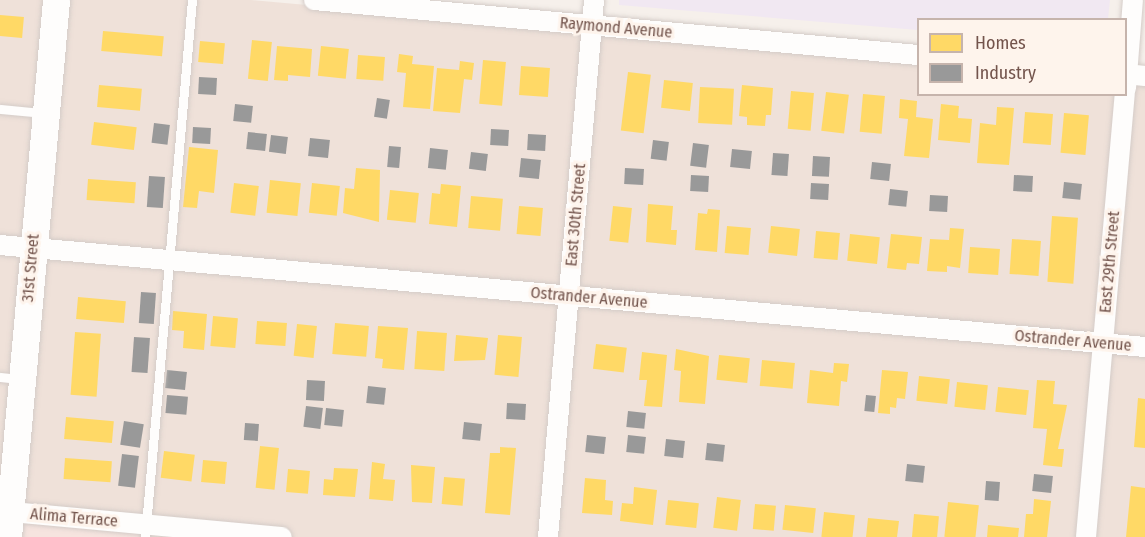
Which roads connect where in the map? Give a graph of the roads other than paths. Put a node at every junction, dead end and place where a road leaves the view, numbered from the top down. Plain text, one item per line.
1 (56, 0) edge
2 (192, 0) edge
3 (314, 0) edge
4 (594, 0) edge
5 (1133, 0) edge
6 (592, 26) junction
7 (917, 55) edge
8 (1131, 78) edge
9 (1125, 96) edge
10 (0, 109) edge
11 (45, 113) junction
12 (0, 245) edge
13 (33, 248) junction
14 (169, 260) junction
15 (569, 296) junction
16 (1103, 343) junction
17 (1145, 347) edge
18 (11, 378) edge
19 (6, 520) edge
20 (146, 531) edge
21 (282, 537) edge
22 (548, 537) edge
23 (1086, 537) edge

1 - 11 main road, 31st Street
2 - 14 lane
3 - 6 street, Raymond Avenue
4 - 6 street, East 30th Street
5 - 8 street
6 - 7 street, Raymond Avenue
6 - 15 street, East 30th Street
9 - 16 street, East 29th Street
10 - 11 lane
11 - 13 main road, 31st Street
12 - 13 street, Ostrander Avenue
13 - 14 street, Ostrander Avenue
13 - 18 main road, 31st Street
14 - 15 street, Ostrander Avenue
14 - 20 lane
15 - 16 street, Ostrander Avenue
15 - 22 street, East 30th Street
16 - 17 street, Ostrander Avenue
16 - 23 street, East 29th Street
18 - 19 main road, 31st Street
19 - 20 street, Alima Terrace
20 - 21 street, Alima Terrace

